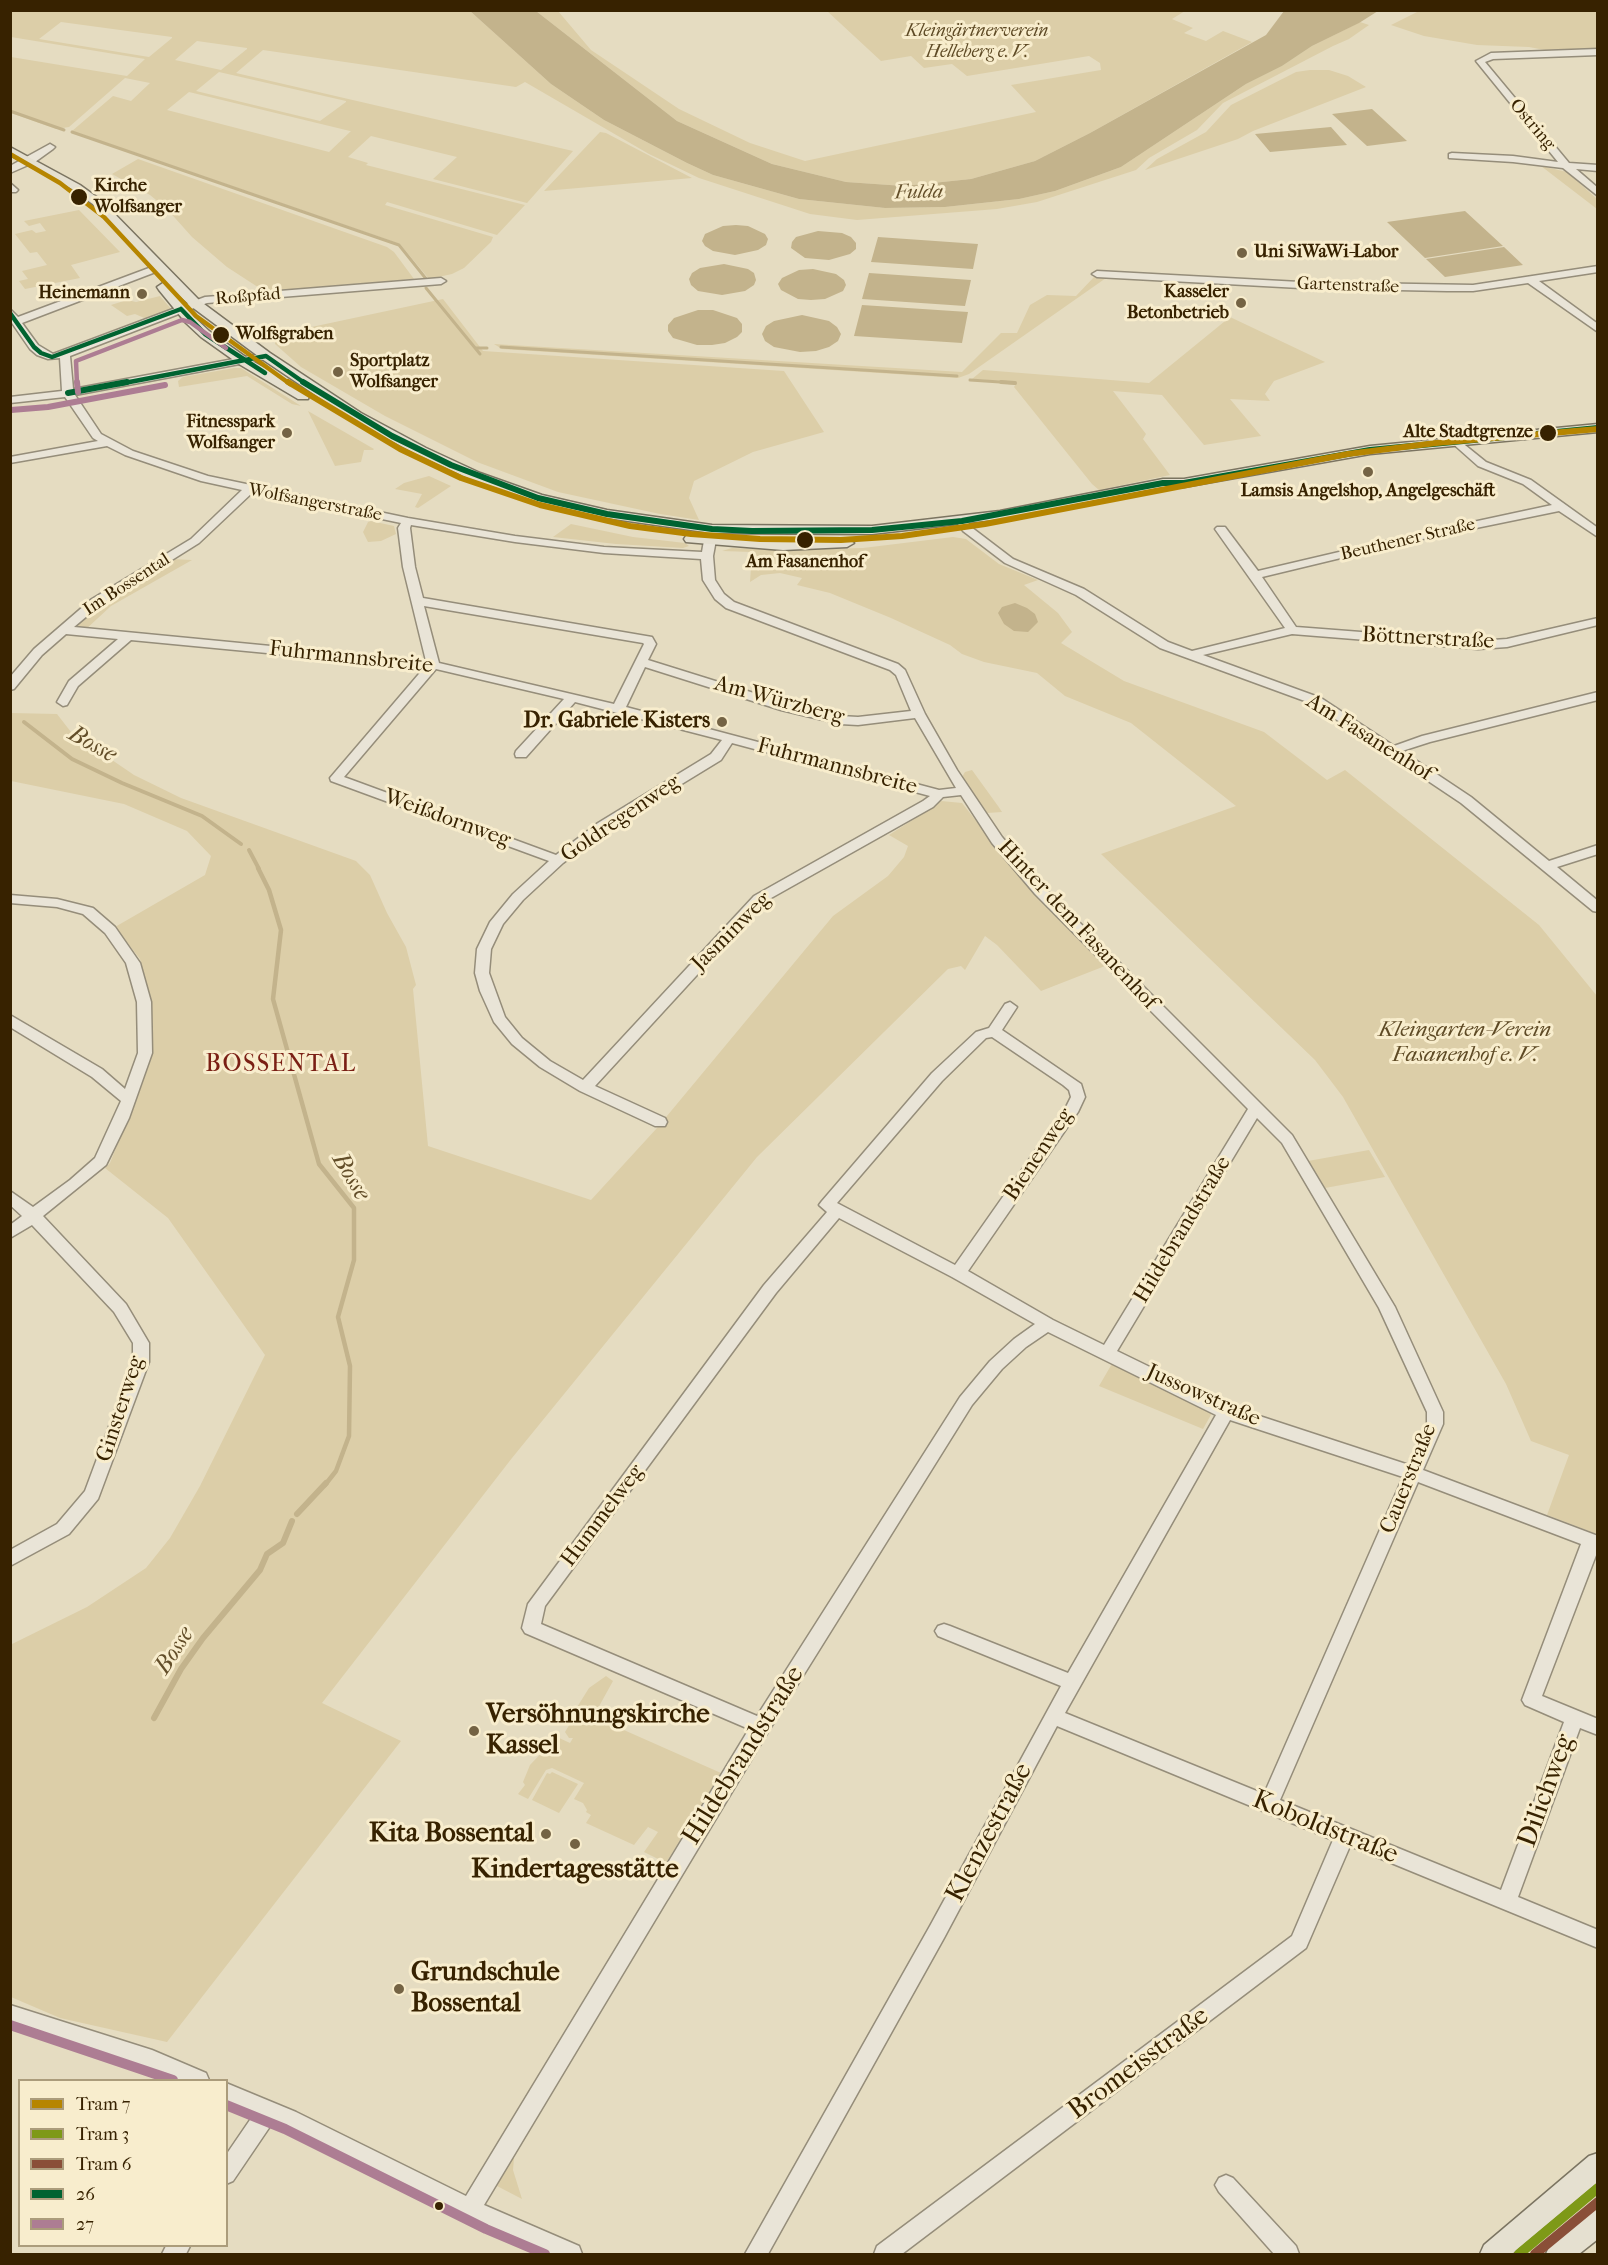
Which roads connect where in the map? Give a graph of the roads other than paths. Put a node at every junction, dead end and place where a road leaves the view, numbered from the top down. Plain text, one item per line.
1 (1598, 51) edge
2 (50, 147) dead end
3 (10, 150) edge
4 (1452, 156) dead end
5 (10, 158) edge
6 (28, 163) junction
7 (1566, 166) junction
8 (1598, 168) edge
9 (10, 170) edge
10 (1598, 172) edge
11 (1594, 190) edge
12 (1598, 269) edge
13 (149, 271) junction
14 (1097, 274) dead end
15 (1530, 279) junction
16 (441, 281) dead end
17 (196, 304) junction
18 (182, 309) junction
19 (14, 317) edge
20 (1598, 329) edge
21 (65, 354) junction
22 (266, 356) junction
23 (243, 361) junction
24 (68, 393) junction
25 (10, 400) edge
26 (1598, 428) edge
27 (1455, 440) junction
28 (106, 443) junction
29 (10, 460) edge
30 (249, 490) junction
31 (1560, 507) junction
32 (408, 521) junction
33 (964, 525) junction
34 (1221, 529) dead end
35 (1598, 534) edge
36 (711, 535) junction
37 (707, 556) junction
38 (1256, 575) junction
39 (418, 601) junction
40 (1598, 621) edge
41 (64, 630) junction
42 (1292, 630) junction
43 (128, 636) junction
44 (1191, 656) junction
45 (641, 662) junction
46 (433, 665) junction
47 (10, 686) edge
48 (1598, 696) edge
49 (572, 697) junction
50 (63, 702) dead end
51 (618, 710) junction
52 (919, 714) junction
53 (729, 739) junction
54 (1393, 750) junction
55 (521, 754) dead end
56 (964, 791) junction
57 (939, 794) junction
58 (1598, 849) edge
59 (558, 860) junction
60 (1547, 866) junction
61 (10, 899) edge
62 (1598, 908) edge
63 (1010, 1008) dead end
64 (10, 1020) edge
65 (994, 1031) junction
66 (585, 1088) junction
67 (129, 1100) junction
68 (1256, 1108) junction
69 (660, 1122) dead end
70 (10, 1196) edge
71 (832, 1208) junction
72 (33, 1216) junction
73 (10, 1233) edge
74 (958, 1273) junction
75 (1047, 1324) junction
76 (1108, 1353) junction
77 (1226, 1412) junction
78 (1413, 1473) junction
79 (1594, 1542) edge
80 (10, 1559) edge
81 (944, 1631) dead end
82 (1073, 1683) junction
83 (1053, 1716) junction
84 (1575, 1718) junction
85 (761, 1726) junction
86 (1598, 1727) edge
87 (1268, 1805) junction
88 (1345, 1835) junction
89 (1507, 1901) junction
90 (1598, 1940) edge
91 (10, 2014) edge
92 (196, 2079) edge
93 (228, 2094) edge
94 (268, 2111) junction
95 (1598, 2165) edge
96 (228, 2171) edge
97 (1226, 2185) dead end
98 (470, 2209) junction
99 (1598, 2222) edge
100 (571, 2254) edge
101 (756, 2254) edge
102 (885, 2254) edge
103 (1288, 2254) edge
104 (1493, 2254) edge
105 (1559, 2254) edge

1 - 7 street, Ostring
2 - 6 street
3 - 6 main road
4 - 7 street
5 - 6 main road
6 - 9 street
6 - 13 main road
6 - 17 main road
7 - 8 street
7 - 11 street, Ostring
10 - 11 street
12 - 15 street, Gartenstraße
13 - 18 main road
13 - 19 street
14 - 15 street, Gartenstraße
15 - 20 street
16 - 17 street, Roßpfad
17 - 18 street, Roßpfad
17 - 22 main road
18 - 21 street, Roßpfad
18 - 23 main road
19 - 21 street
21 - 24 street, Wolfsangerstraße
22 - 23 street
22 - 36 main road
23 - 24 street
23 - 36 main road
24 - 25 street
24 - 28 street, Wolfsangerstraße
26 - 27 main road
27 - 31 street
27 - 33 main road
28 - 29 street
28 - 30 street, Wolfsangerstraße
30 - 32 street, Wolfsangerstraße
30 - 41 street, Im Bossental
31 - 35 street
31 - 38 street, Beuthener Straße
32 - 37 street, Wolfsangerstraße
32 - 39 street
33 - 36 main road
33 - 44 street, Am Fasanenhof
34 - 38 street
36 - 37 street, Hinter dem Fasanenhof
37 - 52 street, Hinter dem Fasanenhof
38 - 42 street
39 - 45 street
39 - 46 street
40 - 42 street, Böttnerstraße
41 - 43 street, Fuhrmannsbreite
41 - 47 street, Im Bossental
42 - 44 street, Böttnerstraße
43 - 46 street, Fuhrmannsbreite
43 - 50 street
44 - 54 street, Am Fasanenhof
45 - 51 street
45 - 52 street, Am Würzberg
46 - 49 street, Fuhrmannsbreite
46 - 59 street, Weißdornweg
48 - 54 street
49 - 51 street, Fuhrmannsbreite
49 - 55 street
51 - 53 street, Fuhrmannsbreite
52 - 56 street, Hinter dem Fasanenhof
53 - 57 street, Fuhrmannsbreite
53 - 59 street, Goldregenweg
54 - 60 street, Am Fasanenhof
56 - 57 street, Fuhrmannsbreite
56 - 68 street, Hinter dem Fasanenhof
57 - 66 street, Jasminweg
58 - 60 street
59 - 66 street, Goldregenweg
60 - 62 street, Am Fasanenhof
61 - 67 street
63 - 65 street
64 - 67 street
65 - 71 street
65 - 74 street, Bienenweg
66 - 69 street, Goldregenweg
67 - 72 street
68 - 76 street, Hildebrandstraße
68 - 78 street, Cauerstraße
70 - 72 street, Ginsterweg
71 - 74 street, Jussowstraße
71 - 85 street, Hummelweg
72 - 73 street
72 - 80 street, Ginsterweg
74 - 75 street, Jussowstraße
75 - 76 street, Jussowstraße
75 - 85 street, Hildebrandstraße
76 - 77 street, Jussowstraße
77 - 78 street, Jussowstraße
77 - 82 street, Klenzestraße
78 - 79 street, Jussowstraße
78 - 87 street, Cauerstraße
79 - 84 street, Dilichweg
81 - 82 street
82 - 83 street, Klenzestraße
83 - 87 street, Koboldstraße
83 - 101 street, Klenzestraße
84 - 86 street
84 - 89 street, Dilichweg
85 - 98 street, Hildebrandstraße
87 - 88 street, Koboldstraße
88 - 89 street, Koboldstraße
88 - 102 street, Bromeisstraße
89 - 90 street, Koboldstraße
91 - 92 street
93 - 94 street
94 - 96 street
94 - 98 street
95 - 104 main road
97 - 103 street
98 - 100 street
99 - 105 main road

